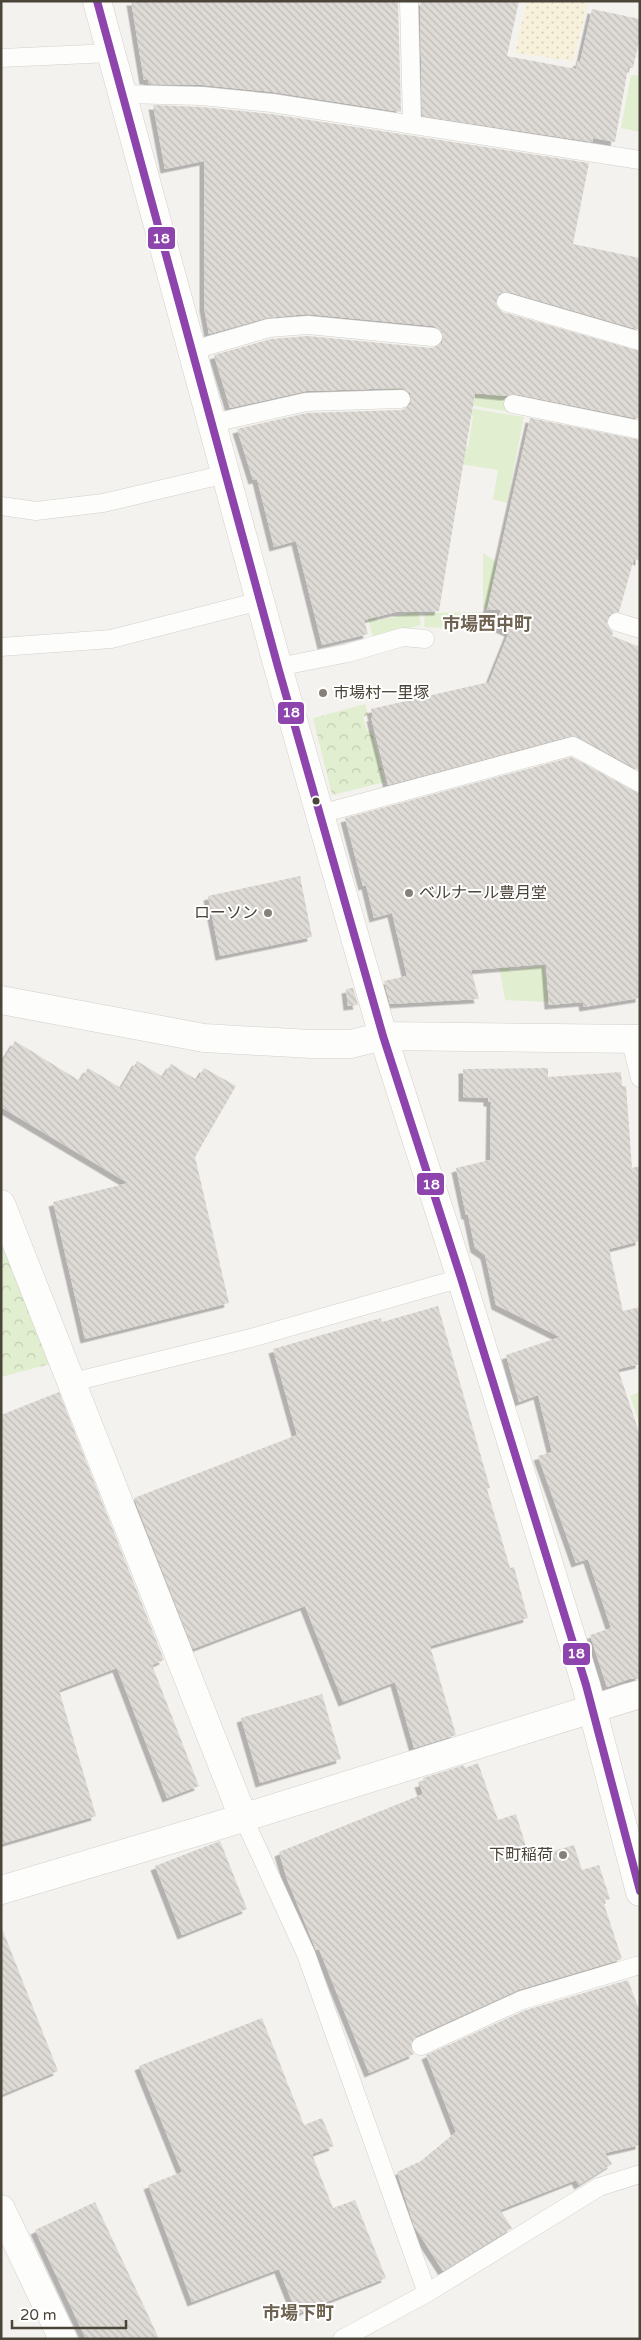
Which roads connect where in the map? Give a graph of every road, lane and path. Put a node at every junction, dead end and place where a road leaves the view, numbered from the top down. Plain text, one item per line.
1 (97, 1) edge
2 (409, 1) edge
3 (111, 53) junction
4 (1, 58) edge
5 (123, 94) junction
6 (412, 125) junction
7 (640, 160) edge
8 (506, 302) dead end
9 (433, 338) dead end
10 (640, 341) edge
11 (193, 350) junction
12 (401, 399) dead end
13 (513, 404) dead end
14 (212, 423) junction
15 (640, 430) edge
16 (226, 474) junction
17 (1, 506) edge
18 (260, 601) junction
19 (618, 622) dead end
20 (640, 629) edge
21 (424, 639) dead end
22 (1, 647) edge
23 (278, 667) junction
24 (640, 783) edge
25 (320, 814) junction
26 (1, 1000) edge
27 (383, 1036) junction
28 (635, 1038) edge
29 (640, 1078) edge
30 (1, 1204) edge
31 (461, 1278) junction
32 (73, 1382) junction
33 (640, 1694) edge
34 (592, 1708) junction
35 (243, 1818) junction
36 (1, 1890) edge
37 (640, 1892) edge
38 (640, 1965) edge
39 (421, 2046) dead end
40 (640, 2174) edge
41 (1, 2209) edge
42 (427, 2293) junction
43 (63, 2339) edge
44 (342, 2339) edge

1 - 3 street
2 - 6 lane
3 - 4 lane
3 - 5 street
5 - 6 lane
5 - 11 street
6 - 7 lane
8 - 10 lane
9 - 11 lane
11 - 14 street
12 - 14 lane
13 - 15 lane
14 - 16 street
16 - 17 lane
16 - 18 street
18 - 22 lane
18 - 23 street
19 - 20 lane
21 - 23 lane
23 - 25 street
24 - 25 lane
25 - 27 street
26 - 27 street
27 - 28 street
27 - 31 street
28 - 29 lane
30 - 32 street
31 - 32 lane
31 - 34 street
32 - 35 street
33 - 34 street
34 - 35 street
34 - 37 street
35 - 36 street
35 - 42 lane
38 - 39 lane
40 - 42 lane
41 - 43 street
42 - 44 lane

